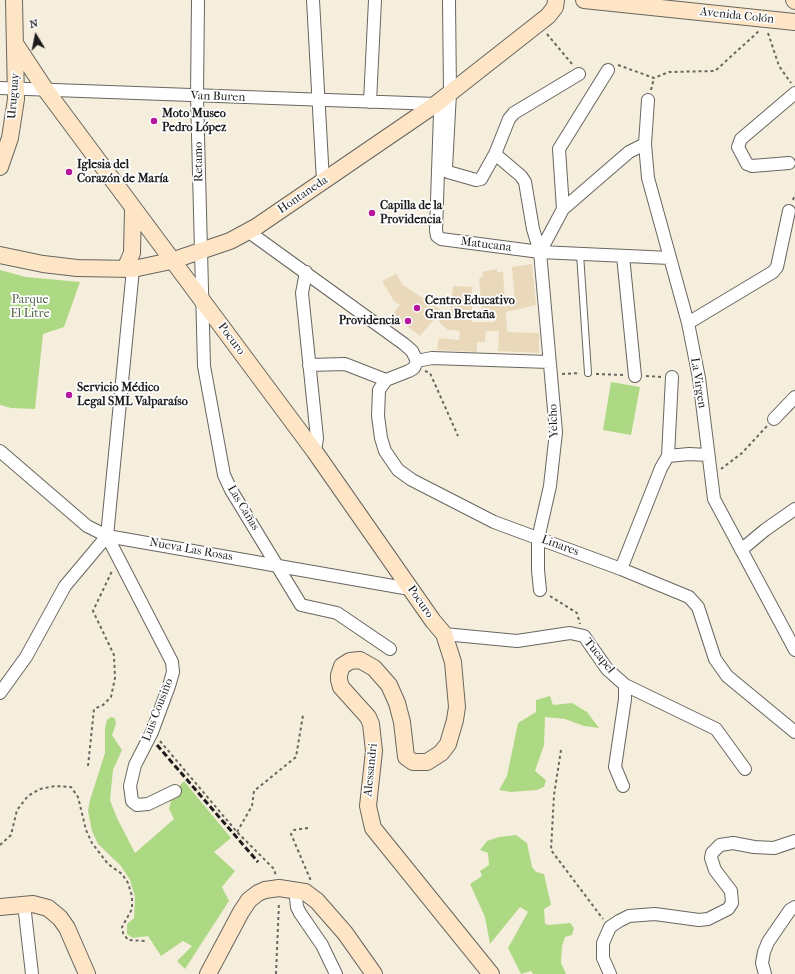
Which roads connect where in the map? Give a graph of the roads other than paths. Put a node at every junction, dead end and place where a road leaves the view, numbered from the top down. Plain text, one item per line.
1 (14, 0) edge
2 (198, 0) edge
3 (313, 0) edge
4 (375, 0) edge
5 (449, 0) edge
6 (556, 0) edge
7 (584, 0) edge
8 (795, 22) edge
9 (16, 45) junction
10 (608, 70) road end
11 (579, 74) road end
12 (0, 88) edge
13 (17, 88) junction
14 (45, 89) junction
15 (450, 93) junction
16 (795, 93) edge
17 (198, 96) junction
18 (648, 100) dead end
19 (319, 101) junction
20 (370, 102) junction
21 (436, 104) junction
22 (645, 144) junction
23 (495, 154) junction
24 (789, 163) dead end
25 (0, 167) edge
26 (323, 181) junction
27 (133, 209) junction
28 (563, 209) junction
29 (789, 211) dead end
30 (249, 232) junction
31 (200, 252) junction
32 (540, 252) junction
33 (580, 254) junction
34 (0, 255) edge
35 (623, 256) junction
36 (670, 258) junction
37 (171, 261) junction
38 (129, 268) junction
39 (306, 272) junction
40 (201, 300) junction
41 (688, 323) junction
42 (549, 362) junction
43 (309, 365) junction
44 (416, 365) junction
45 (588, 374) dead end
46 (635, 376) dead end
47 (672, 377) dead end
48 (386, 380) junction
49 (795, 397) edge
50 (774, 419) road end
51 (0, 451) edge
52 (315, 452) junction
53 (668, 456) junction
54 (709, 460) junction
55 (795, 508) edge
56 (107, 536) junction
57 (538, 539) junction
58 (741, 550) junction
59 (278, 566) junction
60 (621, 569) junction
61 (410, 589) junction
62 (540, 590) road end
63 (444, 634) junction
64 (390, 649) dead end
65 (795, 650) edge
66 (625, 685) junction
67 (0, 693) edge
68 (795, 732) edge
69 (745, 769) dead end
70 (623, 786) dead end
71 (176, 791) dead end
72 (795, 841) edge
73 (287, 889) junction
74 (24, 904) junction
75 (0, 907) edge
76 (795, 907) edge
77 (32, 974) edge
78 (87, 974) edge
79 (208, 974) edge
80 (336, 974) edge
81 (374, 974) edge
82 (491, 974) edge
83 (610, 974) edge
84 (765, 974) edge

1 - 9 street, Uruguay
2 - 17 street, Retamo
3 - 19 street
4 - 20 street
5 - 15 street
6 - 15 street, Hontaneda
7 - 8 street, Avenida Colón
9 - 13 street, Uruguay
9 - 14 street, Pocuro
10 - 28 street
11 - 23 street
12 - 13 street, Van Buren
13 - 14 street, Van Buren
13 - 25 street, Uruguay
14 - 17 street, Van Buren
14 - 27 street, Pocuro
15 - 21 street, Hontaneda
15 - 23 street
16 - 24 street
17 - 19 street, Van Buren
17 - 31 street, Retamo
18 - 22 street, La Virgen
19 - 20 street, Van Buren
19 - 26 street
20 - 21 street, Van Buren
21 - 26 street, Hontaneda
21 - 32 street, Matucana
22 - 28 street
22 - 36 street, La Virgen
23 - 32 street, Yelcho
26 - 30 street, Hontaneda
27 - 37 street, Pocuro
27 - 38 street
28 - 32 street
29 - 41 street
30 - 31 street, Hontaneda
30 - 39 street
31 - 37 street, Hontaneda
31 - 40 street, Retamo
32 - 33 street, Matucana
32 - 42 street, Yelcho
33 - 35 street, Matucana
33 - 45 lane
34 - 38 street, Hontaneda
35 - 36 street, Matucana
35 - 46 street
36 - 41 street, La Virgen
37 - 38 street, Hontaneda
37 - 40 street, Pocuro
38 - 56 street
39 - 43 street
39 - 44 street
40 - 52 street, Pocuro
40 - 59 street, Las Cañas
41 - 54 street, La Virgen
42 - 44 street
42 - 57 street, Yelcho
43 - 48 street
43 - 52 street
44 - 48 street
47 - 53 street
48 - 57 street, Linares
49 - 50 street
51 - 56 street, Nueva Las Rosas
52 - 61 street, Pocuro
53 - 54 street
53 - 60 street
54 - 58 street, La Virgen
55 - 58 street
56 - 59 street, Nueva Las Rosas
56 - 67 street
56 - 71 street, Luis Cousiño
57 - 60 street, Linares
57 - 62 street, Yelcho
58 - 65 street, La Virgen
59 - 61 street, Nueva Las Rosas
59 - 64 street, Las Cañas
60 - 68 street, Linares
61 - 63 street, Pocuro
63 - 66 street, Tucapel
63 - 82 street, Alessandri
66 - 69 street, Tucapel
66 - 70 street
72 - 83 street
73 - 79 street
73 - 80 street
73 - 81 street
74 - 75 street
74 - 77 street
74 - 78 street
76 - 84 street

